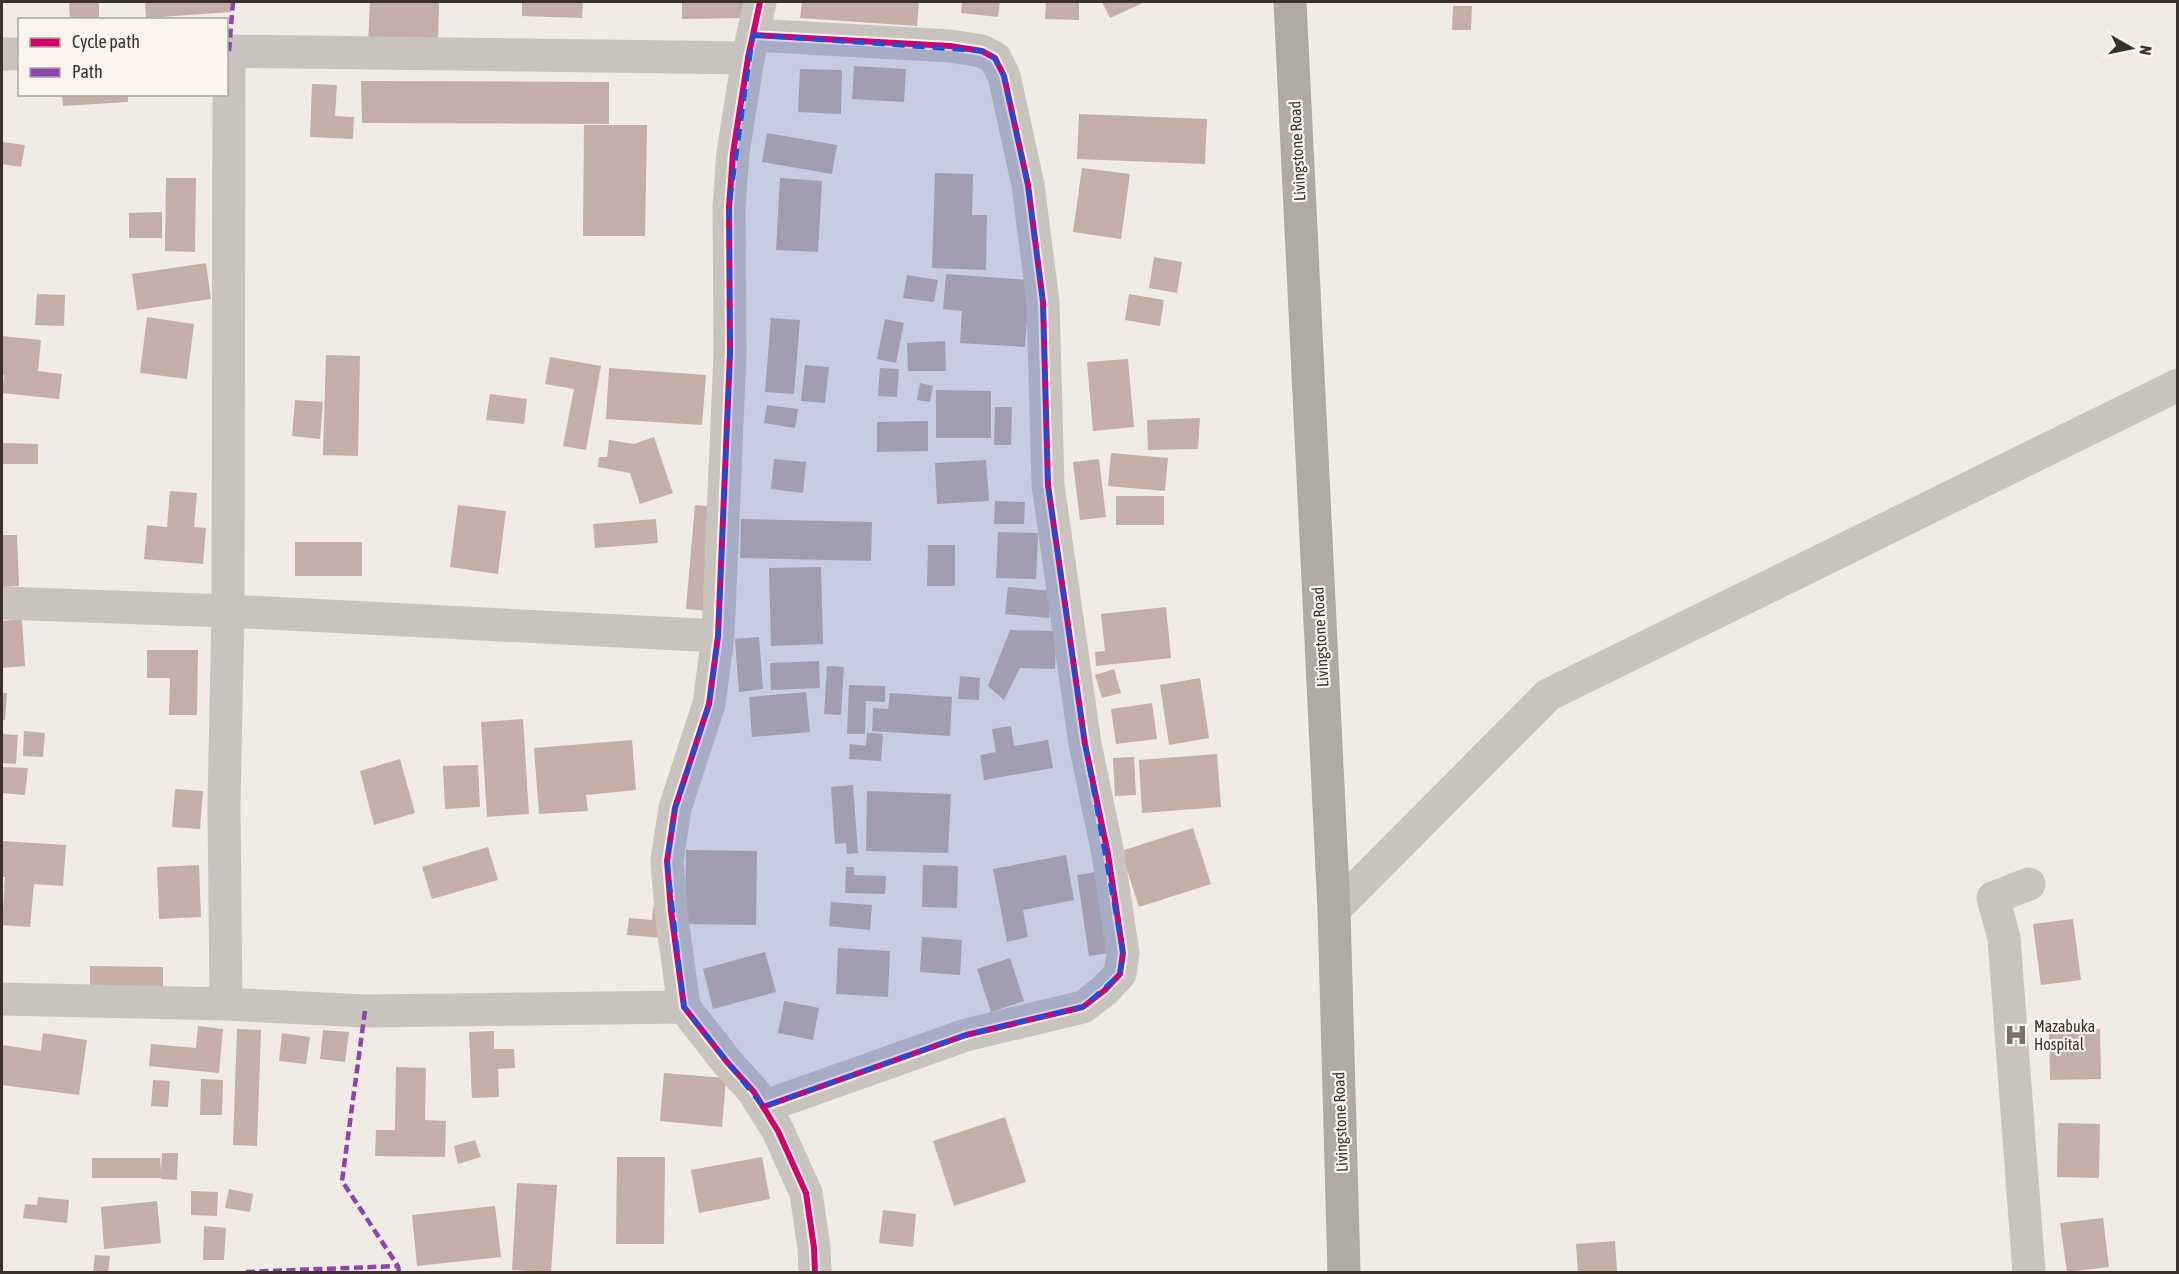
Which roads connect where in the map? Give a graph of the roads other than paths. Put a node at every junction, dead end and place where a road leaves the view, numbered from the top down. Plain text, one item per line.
1 (760, 2) edge
2 (1290, 2) edge
3 (751, 46) junction
4 (228, 51) edge
5 (2, 54) edge
6 (18, 54) edge
7 (2178, 385) edge
8 (2, 603) edge
9 (228, 611) junction
10 (718, 636) junction
11 (2029, 884) dead end
12 (1334, 910) junction
13 (2, 999) edge
14 (226, 1004) junction
15 (684, 1007) junction
16 (763, 1107) junction
17 (815, 1272) edge
18 (1344, 1272) edge
19 (2029, 1272) edge

1 - 3 street
2 - 12 highway, Livingstone Road
3 - 4 street
3 - 10 street
3 - 16 street
4 - 9 street
5 - 6 street
7 - 12 street
8 - 9 street
9 - 10 street
9 - 14 street
10 - 15 street
11 - 19 street
12 - 18 highway, Livingstone Road
13 - 14 street
14 - 15 street
15 - 16 street
16 - 17 street

